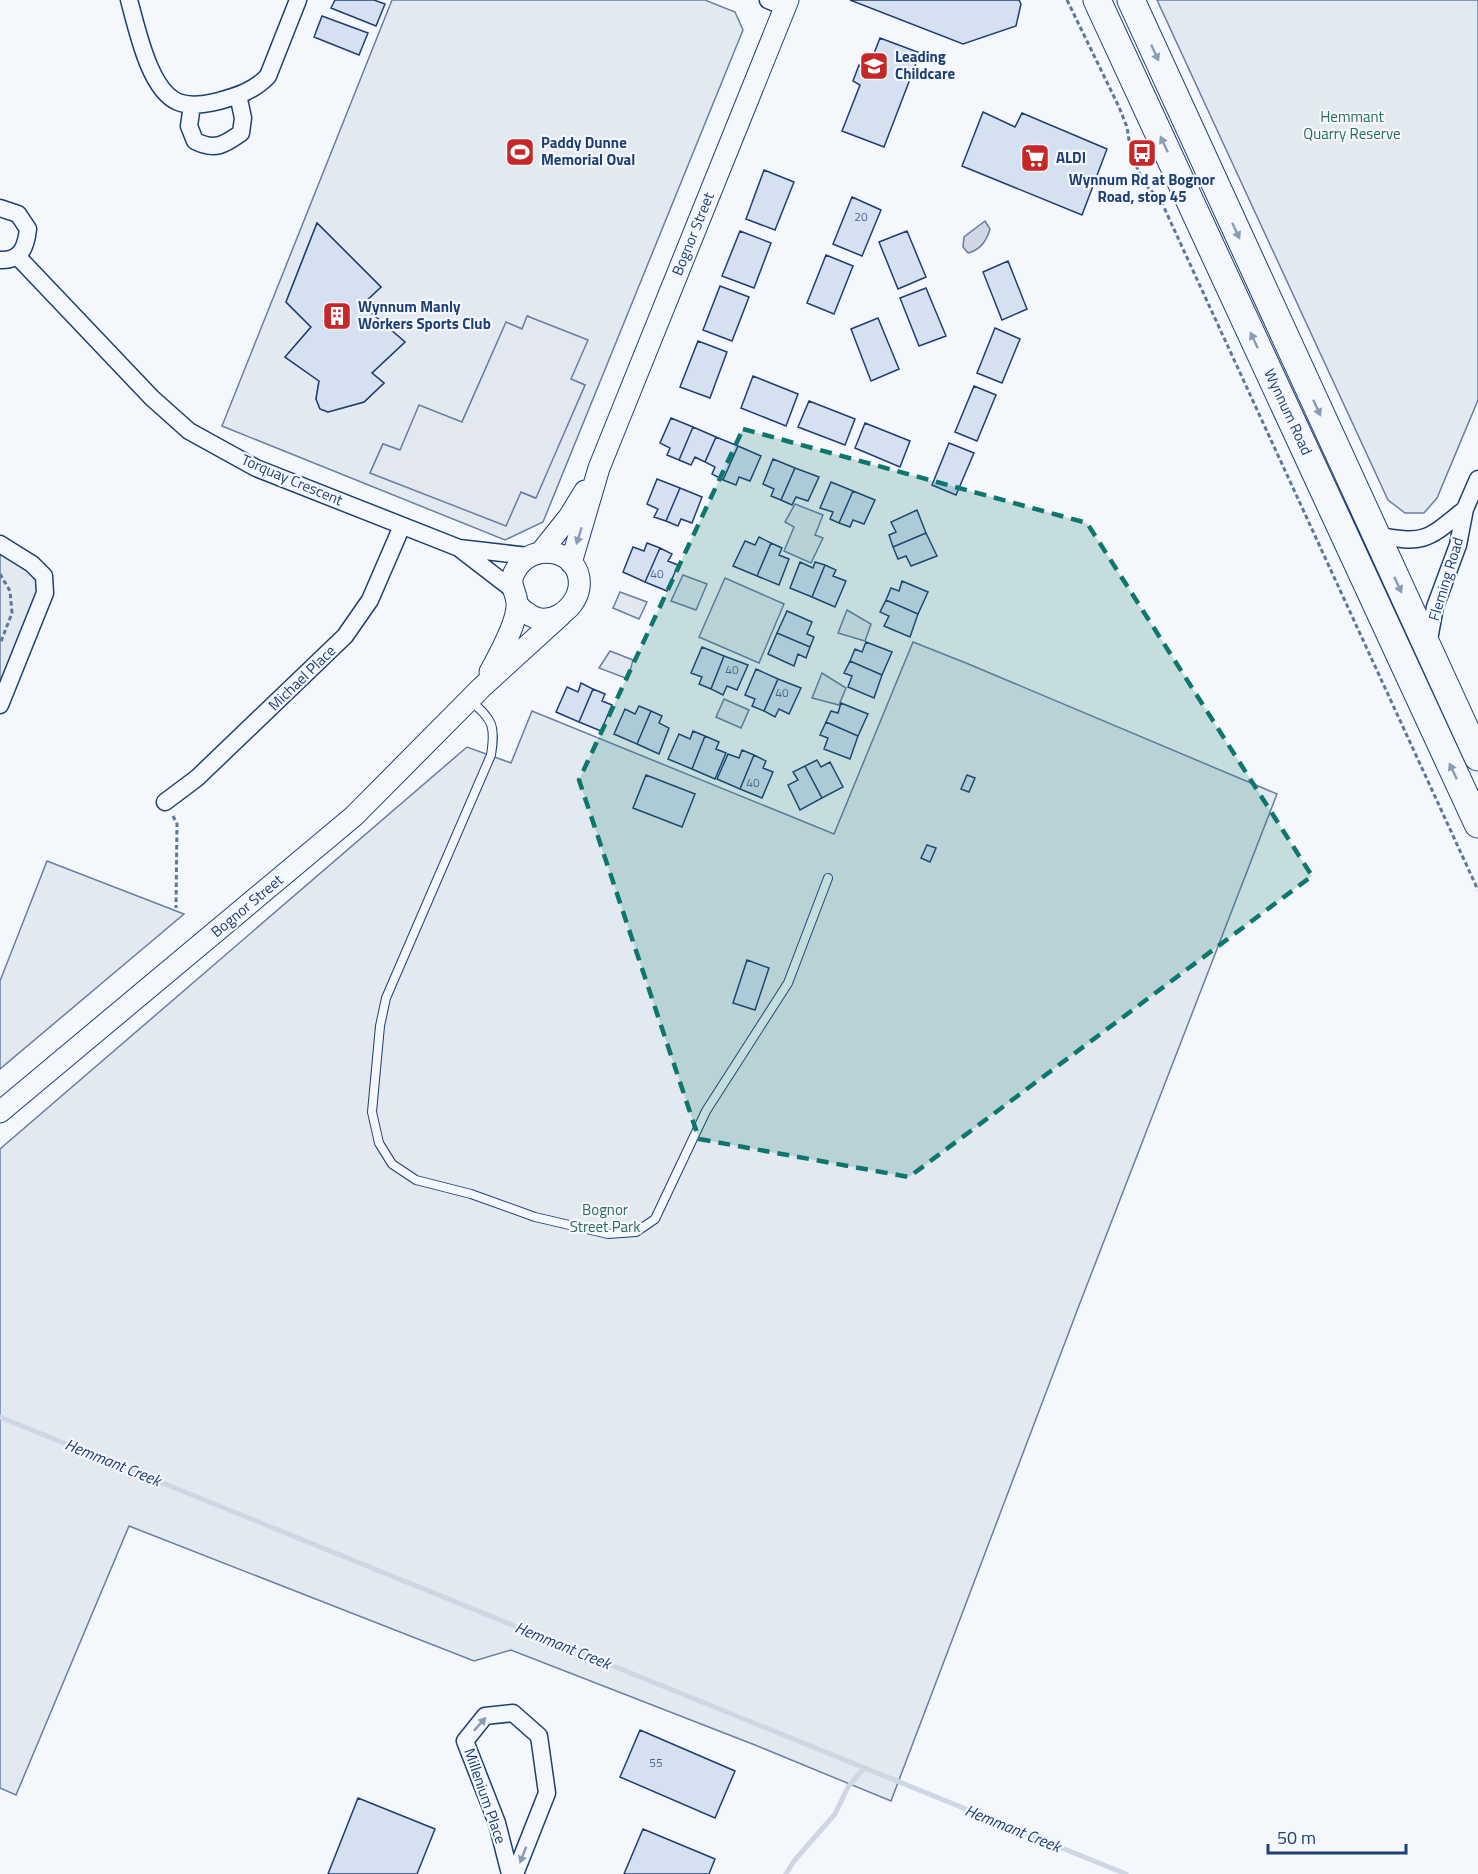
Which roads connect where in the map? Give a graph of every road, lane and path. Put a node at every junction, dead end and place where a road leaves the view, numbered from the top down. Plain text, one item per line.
1 (129, 0) edge
2 (298, 0) edge
3 (1067, 0) edge
4 (1097, 0) edge
5 (1131, 0) edge
6 (780, 2) edge
7 (238, 95) junction
8 (192, 105) junction
9 (0, 208) edge
10 (17, 256) junction
11 (0, 260) edge
12 (599, 468) junction
13 (1478, 478) edge
14 (1465, 509) junction
15 (402, 526) junction
16 (1375, 535) junction
17 (0, 544) edge
18 (459, 548) junction
19 (535, 554) junction
20 (571, 563) junction
21 (0, 574) edge
22 (514, 596) junction
23 (561, 615) junction
24 (0, 644) edge
25 (1427, 648) junction
26 (476, 694) junction
27 (0, 705) edge
28 (1478, 757) edge
29 (165, 802) joint
30 (1478, 824) edge
31 (828, 878) dead end
32 (1478, 890) edge
33 (176, 908) dead end
34 (0, 1112) edge
35 (510, 1874) edge
36 (515, 1874) edge

1 - 8 street
2 - 7 street
3 - 32 path
30 -> 4 main road, Wynnum Road
5 -> 16 main road, Wynnum Road
6 - 12 street, Bognor Street
7 - 8 street
7 - 8 street
9 - 10 street
10 - 11 street
10 - 15 street, Torquay Crescent
12 - 19 street, Bognor Street
12 -> 20 street, Bognor Street
13 - 14 street, Fleming Road
14 - 16 street, Fleming Road
14 - 25 street, Fleming Road
15 - 18 street, Torquay Crescent
15 - 29 street, Michael Place
16 -> 25 main road, Wynnum Road
17 - 27 street
18 - 19 street, Torquay Crescent
18 - 22 street, Torquay Crescent
19 - 20 street
19 - 22 street, Bognor Street
20 - 23 street, Bognor Street
21 - 24 path
22 - 23 street
22 - 26 street, Bognor Street
23 - 26 street, Bognor Street
25 - 28 main road, Wynnum Road
26 - 31 lane
26 - 34 street, Bognor Street
29 - 33 path
35 -> 36 street, Millenium Place

